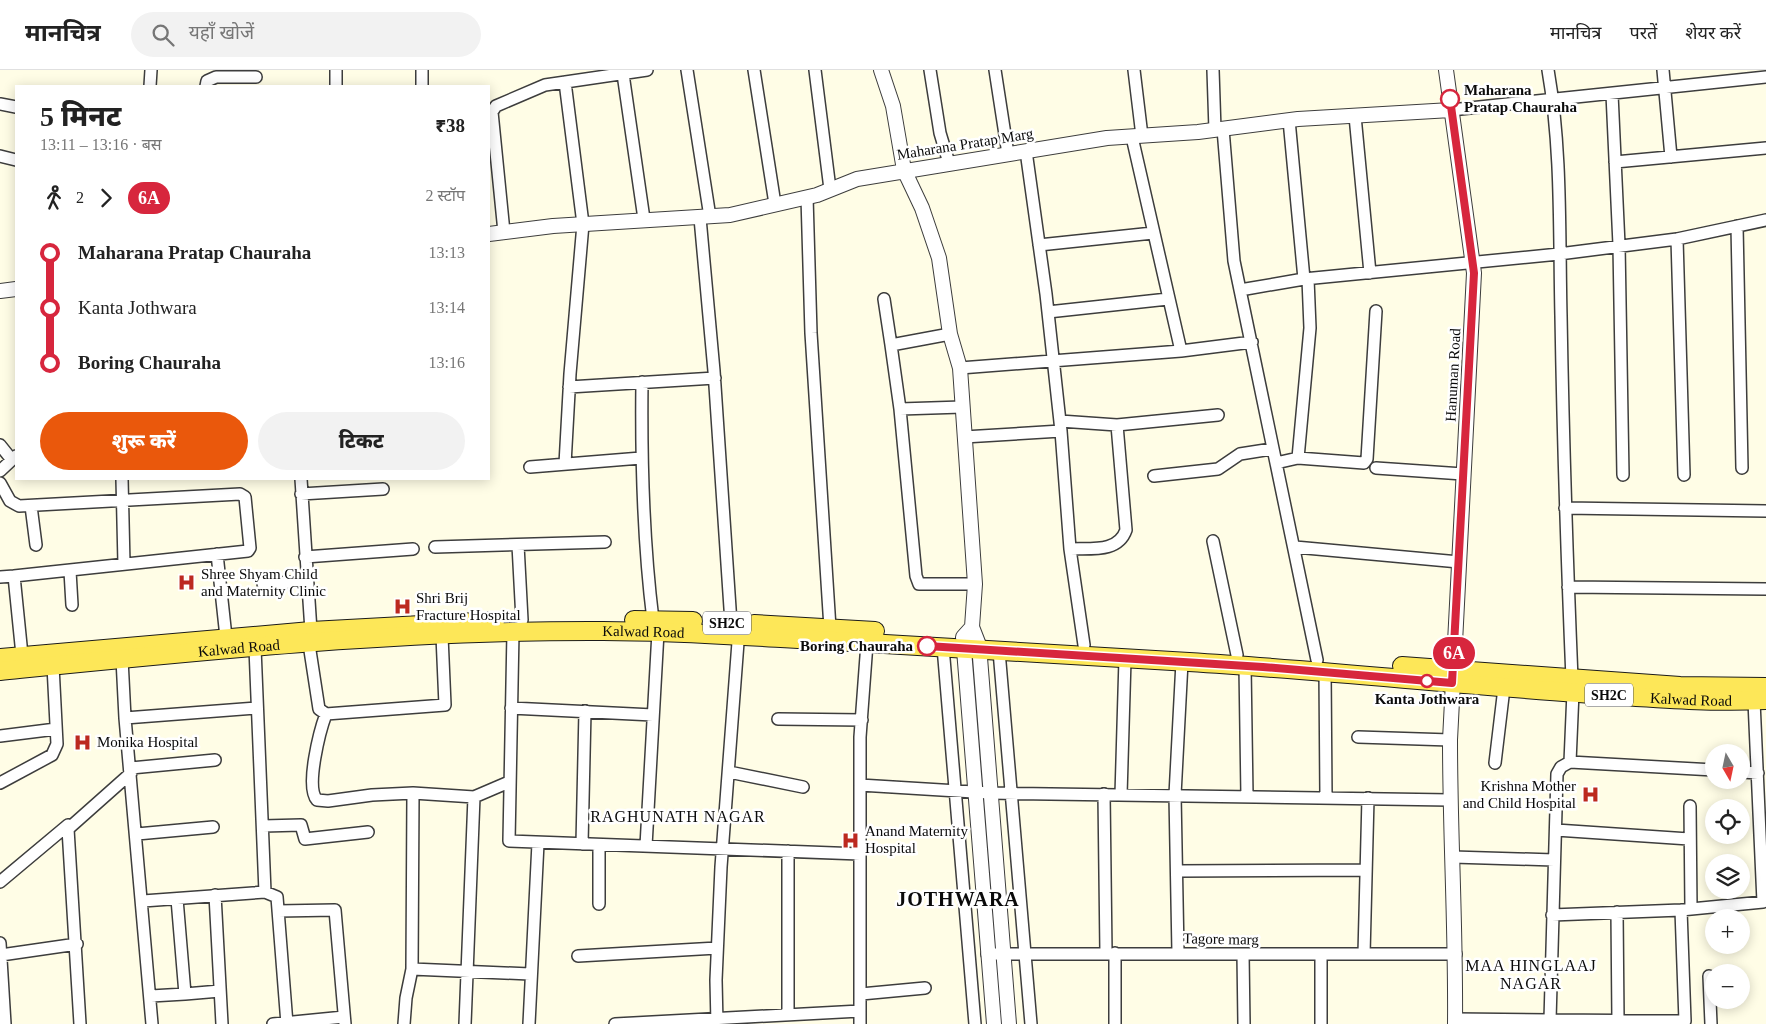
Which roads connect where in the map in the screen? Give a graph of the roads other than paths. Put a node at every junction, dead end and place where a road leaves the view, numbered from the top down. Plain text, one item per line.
1 (151, 70) edge
2 (336, 70) edge
3 (422, 70) edge
4 (647, 70) edge
5 (687, 70) edge
6 (754, 70) edge
7 (815, 70) edge
8 (881, 70) edge
9 (930, 70) edge
10 (994, 70) edge
11 (1134, 70) edge
12 (1214, 70) edge
13 (1446, 70) edge
14 (1548, 70) edge
15 (1663, 70) edge
16 (623, 74) junction
17 (1766, 77) edge
18 (256, 78) edge
19 (565, 82) junction
20 (150, 85) edge
21 (206, 85) edge
22 (336, 85) edge
23 (422, 85) edge
24 (1664, 88) junction
25 (1612, 94) junction
26 (1553, 101) junction
27 (0, 104) edge
28 (15, 107) edge
29 (1451, 110) junction
30 (1355, 116) junction
31 (1289, 120) junction
32 (1219, 130) junction
33 (1137, 136) junction
34 (1766, 148) edge
35 (1026, 151) junction
36 (1008, 154) junction
37 (0, 156) edge
38 (1671, 157) junction
39 (15, 160) edge
40 (1615, 162) junction
41 (949, 163) junction
42 (904, 170) junction
43 (830, 189) junction
44 (807, 197) junction
45 (775, 204) junction
46 (705, 217) junction
47 (644, 219) junction
48 (1766, 220) edge
49 (583, 224) junction
50 (1737, 226) junction
51 (504, 232) junction
52 (1153, 233) junction
53 (490, 234) edge
54 (1677, 238) junction
55 (1039, 245) junction
56 (1620, 245) junction
57 (1559, 254) junction
58 (1473, 261) junction
59 (1370, 273) junction
60 (1306, 279) junction
61 (15, 289) edge
62 (1240, 290) junction
63 (0, 291) edge
64 (1168, 298) junction
65 (884, 299) dead end
66 (1376, 311) dead end
67 (1048, 312) junction
68 (950, 334) junction
69 (1252, 342) junction
70 (891, 345) junction
71 (1181, 351) junction
72 (1053, 362) junction
73 (960, 368) junction
74 (715, 378) junction
75 (642, 382) junction
76 (569, 387) junction
77 (962, 407) junction
78 (900, 409) junction
79 (1218, 415) dead end
80 (1117, 425) junction
81 (1060, 426) junction
82 (964, 437) junction
83 (0, 445) edge
84 (1272, 449) junction
85 (14, 458) edge
86 (641, 458) junction
87 (1298, 458) junction
88 (1276, 463) junction
89 (564, 464) junction
90 (530, 467) dead end
91 (1376, 468) dead end
92 (1742, 468) dead end
93 (0, 471) edge
94 (1464, 474) junction
95 (1623, 475) dead end
96 (1684, 475) dead end
97 (1154, 476) dead end
98 (122, 480) edge
99 (301, 480) edge
100 (0, 483) edge
101 (384, 488) dead end
102 (301, 494) junction
103 (121, 500) junction
104 (32, 506) junction
105 (1565, 508) junction
106 (1766, 511) edge
107 (1213, 541) dead end
108 (606, 542) dead end
109 (36, 545) dead end
110 (518, 545) junction
111 (435, 547) dead end
112 (1295, 547) junction
113 (413, 549) dead end
114 (1070, 549) junction
115 (217, 554) junction
116 (305, 557) junction
117 (1459, 562) junction
118 (124, 564) junction
119 (70, 571) junction
120 (14, 576) junction
121 (0, 577) edge
122 (307, 581) junction
123 (263, 584) dead end
124 (975, 584) junction
125 (1568, 587) junction
126 (1766, 589) edge
127 (72, 605) dead end
128 (518, 626) junction
129 (656, 626) junction
130 (736, 627) junction
131 (830, 628) junction
132 (442, 636) junction
133 (310, 637) junction
134 (226, 638) junction
135 (972, 640) junction
136 (867, 643) junction
137 (1084, 645) junction
138 (943, 647) junction
139 (255, 648) junction
140 (999, 651) junction
141 (22, 656) junction
142 (0, 658) edge
143 (122, 659) junction
144 (1125, 659) junction
145 (1241, 660) junction
146 (1182, 662) junction
147 (53, 666) junction
148 (1321, 666) junction
149 (0, 671) edge
150 (1453, 676) junction
151 (1572, 686) junction
152 (1766, 686) edge
153 (1504, 688) junction
154 (1735, 694) junction
155 (1760, 700) edge
156 (257, 708) junction
157 (512, 708) junction
158 (586, 711) junction
159 (326, 714) junction
160 (653, 715) junction
161 (126, 718) junction
162 (778, 719) dead end
163 (862, 720) junction
164 (56, 729) junction
165 (0, 736) edge
166 (1358, 738) dead end
167 (1450, 740) junction
168 (215, 760) dead end
169 (1570, 762) junction
170 (1495, 763) dead end
171 (131, 770) junction
172 (1705, 770) edge
173 (729, 772) junction
174 (1750, 773) edge
175 (1758, 773) junction
176 (509, 782) junction
177 (0, 783) edge
178 (860, 785) junction
179 (803, 787) dead end
180 (956, 791) junction
181 (974, 792) junction
182 (413, 793) junction
183 (990, 793) junction
184 (1012, 793) junction
185 (1104, 794) junction
186 (1121, 794) junction
187 (1175, 795) junction
188 (474, 796) junction
189 (1247, 796) junction
190 (1326, 797) junction
191 (1368, 798) junction
192 (1450, 800) junction
193 (1690, 806) dead end
194 (1763, 810) edge
195 (263, 826) junction
196 (213, 827) dead end
197 (68, 829) junction
198 (1556, 830) junction
199 (368, 832) dead end
200 (137, 834) junction
201 (1689, 839) junction
202 (538, 843) junction
203 (582, 844) junction
204 (599, 845) junction
205 (646, 846) junction
206 (723, 848) junction
207 (788, 851) junction
208 (860, 854) junction
209 (1453, 857) junction
210 (1554, 860) junction
211 (1764, 868) edge
212 (1366, 870) junction
213 (1178, 871) junction
214 (0, 882) edge
215 (265, 892) junction
216 (215, 895) junction
217 (177, 899) junction
218 (143, 902) junction
219 (598, 904) dead end
220 (1686, 909) junction
221 (278, 911) junction
222 (1617, 912) junction
223 (1552, 915) junction
224 (77, 944) junction
225 (717, 948) junction
226 (1, 949) edge
227 (1003, 953) junction
228 (1026, 953) junction
229 (1110, 953) junction
230 (1178, 953) junction
231 (987, 954) junction
232 (1243, 954) junction
233 (1321, 954) junction
234 (1364, 954) junction
235 (1456, 954) junction
236 (578, 956) dead end
237 (412, 969) junction
238 (468, 973) junction
239 (530, 974) junction
240 (925, 988) dead end
241 (220, 991) junction
242 (185, 994) junction
243 (861, 994) junction
244 (151, 996) junction
245 (1710, 1009) edge
246 (860, 1011) junction
247 (788, 1014) junction
248 (1550, 1020) junction
249 (1618, 1020) junction
250 (344, 1021) edge
251 (716, 1021) edge
252 (1455, 1021) edge
253 (5, 1024) edge
254 (80, 1024) edge
255 (152, 1024) edge
256 (222, 1024) edge
257 (273, 1024) edge
258 (288, 1024) edge
259 (404, 1024) edge
260 (466, 1024) edge
261 (529, 1024) edge
262 (615, 1024) edge
263 (860, 1024) edge
264 (976, 1024) edge
265 (994, 1024) edge
266 (1009, 1024) edge
267 (1031, 1024) edge
268 (1115, 1024) edge
269 (1244, 1024) edge
270 (1321, 1024) edge
271 (1711, 1024) edge

1 - 20 street
2 - 22 street
3 - 23 street
4 - 16 street
5 - 46 street
6 - 45 street
7 - 43 street
8 - 42 street
9 - 41 street
10 - 36 street
11 - 33 street
12 - 32 street
13 - 29 street, Hanuman Road
14 - 26 street
15 - 24 street
16 - 19 street
16 - 47 street
17 - 24 street
18 - 21 street
19 - 49 street
19 - 51 street
24 - 25 street
24 - 38 street
25 - 26 street
25 - 40 street
26 - 29 street
26 - 57 street
27 - 28 street
29 - 30 street, Maharana Pratap Marg
29 - 58 street, Hanuman Road
30 - 31 street, Maharana Pratap Marg
30 - 59 street
31 - 32 street, Maharana Pratap Marg
31 - 60 street
32 - 33 street, Maharana Pratap Marg
32 - 62 street
33 - 35 street, Maharana Pratap Marg
33 - 52 street
34 - 38 street
35 - 36 street, Maharana Pratap Marg
35 - 55 street
36 - 41 street, Maharana Pratap Marg
37 - 39 street
38 - 40 street
40 - 56 street
41 - 42 street, Maharana Pratap Marg
42 - 43 street, Maharana Pratap Marg
42 - 68 street
43 - 44 street, Maharana Pratap Marg
44 - 45 street, Maharana Pratap Marg
44 - 131 street
45 - 46 street, Maharana Pratap Marg
46 - 47 street, Maharana Pratap Marg
46 - 74 street
47 - 49 street, Maharana Pratap Marg
48 - 50 street
49 - 51 street, Maharana Pratap Marg
49 - 76 street
50 - 54 street
50 - 92 street
51 - 53 street, Maharana Pratap Marg
52 - 55 street
52 - 64 street
54 - 56 street
54 - 96 street
55 - 67 street
56 - 57 street
56 - 95 street
57 - 58 street
57 - 105 street
58 - 59 street
58 - 94 street, Hanuman Road
59 - 60 street
60 - 62 street
60 - 87 street
61 - 63 street
62 - 69 street
64 - 67 street
64 - 71 street
65 - 70 street
66 - 87 street
67 - 72 street
68 - 70 street
68 - 73 street
69 - 71 street
69 - 84 street
70 - 78 street
71 - 72 street
72 - 73 street
72 - 81 street
73 - 77 street
74 - 75 street
74 - 130 street
75 - 76 street
75 - 86 street
76 - 89 street
77 - 78 street
77 - 82 street
78 - 124 street
79 - 80 street
80 - 81 street
80 - 114 street
81 - 82 street
81 - 114 street
82 - 124 street
83 - 85 street
84 - 88 street
84 - 97 street
85 - 93 street
86 - 89 street
86 - 129 street
87 - 88 street
88 - 112 street
89 - 90 street
91 - 94 street
94 - 117 street, Hanuman Road
98 - 103 street
99 - 102 street
100 - 104 street
101 - 102 street
102 - 116 street
103 - 104 street
103 - 115 street
103 - 118 street
104 - 109 street
105 - 106 street
105 - 125 street
107 - 145 street
108 - 110 street
110 - 111 street
110 - 128 street
112 - 117 street
112 - 148 street
113 - 116 street
114 - 137 street
115 - 118 street
115 - 134 street
116 - 122 street
117 - 150 street, Hanuman Road
118 - 119 street
119 - 120 street
119 - 127 street
120 - 121 street
120 - 141 street
122 - 123 street
122 - 133 street
124 - 135 street
125 - 126 street
125 - 151 street
128 - 129 main road, Kalwad Road / SH2C
128 - 132 main road, Kalwad Road / SH2C
128 - 133 main road, Kalwad Road / SH2C
128 - 157 street
129 - 130 main road, Kalwad Road / SH2C
129 - 160 street
130 - 131 main road, Kalwad Road / SH2C
130 - 136 main road, Kalwad Road / SH2C
130 - 173 street
131 - 135 main road, Kalwad Road / SH2C
132 - 133 main road, Kalwad Road / SH2C
132 - 159 street
133 - 134 main road, Kalwad Road / SH2C
133 - 139 main road, Kalwad Road / SH2C
133 - 159 street
134 - 141 main road, Kalwad Road / SH2C
135 - 137 main road, Kalwad Road / SH2C
135 - 138 main road, Kalwad Road / SH2C
135 - 140 main road, Kalwad Road / SH2C
135 - 181 street
135 - 183 street
136 - 138 main road, Kalwad Road / SH2C
136 - 163 street
137 - 145 main road, Kalwad Road / SH2C
138 - 180 street
139 - 143 main road, Kalwad Road / SH2C
139 - 156 street
140 - 144 main road, Kalwad Road / SH2C
140 - 184 street
141 - 142 main road, Kalwad Road / SH2C
143 - 147 main road, Kalwad Road / SH2C
143 - 161 street
144 - 146 main road, Kalwad Road / SH2C
144 - 186 street
145 - 146 main road, Kalwad Road / SH2C
145 - 148 main road, Kalwad Road / SH2C
145 - 189 street
146 - 187 street
147 - 149 main road, Kalwad Road / SH2C
147 - 164 street
148 - 150 main road, Kalwad Road / SH2C
148 - 190 street
150 - 151 main road, Kalwad Road / SH2C
150 - 153 main road, Kalwad Road / SH2C
150 - 167 street, Hanuman Road
151 - 153 main road, Kalwad Road / SH2C
151 - 154 main road, Kalwad Road / SH2C
151 - 169 street
152 - 154 main road, Kalwad Road / SH2C
153 - 170 street
154 - 155 main road, Kalwad Road / SH2C
155 - 175 street
156 - 161 street
156 - 195 street
157 - 158 street
157 - 176 street
158 - 160 street
158 - 203 street
159 - 182 street
160 - 205 street
161 - 171 street
162 - 163 street
163 - 178 street
164 - 165 street
164 - 177 street
166 - 167 street
167 - 192 street, Hanuman Road
168 - 171 street
169 - 172 street
169 - 198 street
171 - 197 street
171 - 200 street
173 - 179 street
173 - 206 street
174 - 175 street
175 - 194 street
176 - 188 street
176 - 202 street
178 - 180 street
178 - 208 street
180 - 181 street
180 - 264 street
181 - 183 street
181 - 231 street
182 - 188 street
182 - 237 street
183 - 184 street
183 - 227 street
184 - 185 street
184 - 228 street
185 - 186 street
185 - 229 street
186 - 187 street
187 - 189 street
187 - 213 street
188 - 238 street
189 - 190 street
190 - 191 street
191 - 192 street
191 - 212 street
192 - 209 street, Hanuman Road
193 - 201 street
194 - 211 street
195 - 199 street
195 - 215 street
196 - 200 street
197 - 214 street
197 - 224 street
198 - 201 street
198 - 210 street
200 - 218 street
201 - 220 street
202 - 203 street
202 - 239 street
203 - 204 street
204 - 205 street
204 - 219 street
205 - 206 street
206 - 207 street
206 - 225 street
207 - 208 street
207 - 247 street
208 - 243 street
209 - 210 street
209 - 235 street, Hanuman Road
210 - 223 street
211 - 220 street
212 - 213 street
212 - 234 street
213 - 230 street
215 - 216 street
215 - 221 street
216 - 217 street
216 - 241 street
217 - 218 street
217 - 242 street
218 - 244 street
220 - 222 street
220 - 249 street
221 - 250 street
221 - 258 street
222 - 223 street
222 - 249 street
223 - 248 street
224 - 226 street
224 - 254 street
225 - 236 street
225 - 251 street
226 - 253 street
227 - 228 street, Tagore marg
227 - 231 street, Tagore marg
227 - 266 street
228 - 229 street, Tagore marg
228 - 267 street
229 - 230 street, Tagore marg
229 - 268 street
230 - 232 street, Tagore marg
231 - 265 street
232 - 233 street, Tagore marg
232 - 269 street
233 - 234 street, Tagore marg
233 - 270 street
234 - 235 street, Tagore marg
235 - 252 street, Hanuman Road
237 - 238 street
237 - 259 street
238 - 239 street
238 - 260 street
239 - 261 street
240 - 243 street
241 - 242 street
241 - 256 street
242 - 244 street
243 - 246 street
244 - 255 street
245 - 271 street
246 - 247 street
246 - 263 street
247 - 251 street
248 - 249 street
248 - 252 street
250 - 258 street
251 - 262 street
257 - 258 street

